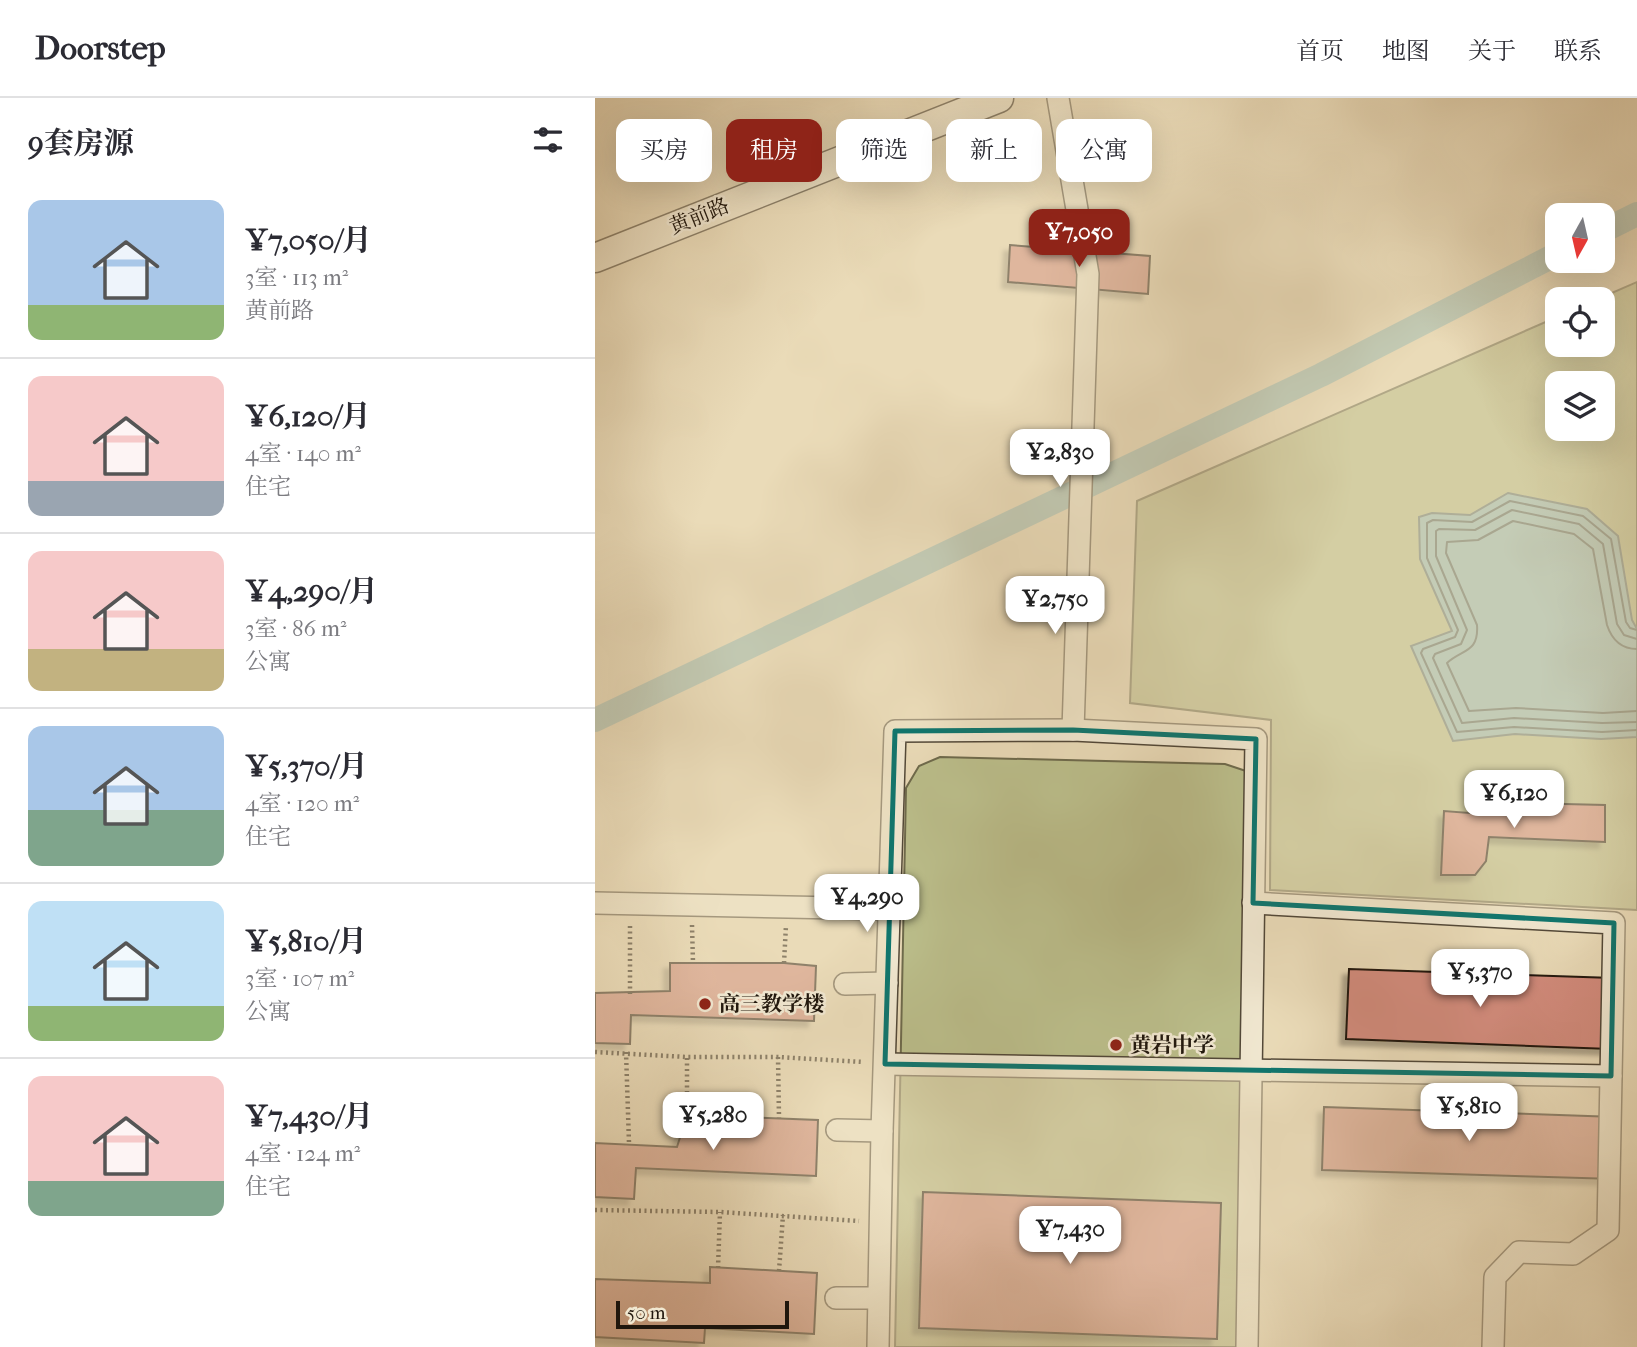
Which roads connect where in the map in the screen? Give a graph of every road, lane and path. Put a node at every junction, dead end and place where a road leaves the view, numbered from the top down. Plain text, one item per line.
1 (999, 98) edge
2 (1058, 98) edge
3 (595, 258) edge
4 (1073, 730) junction
5 (595, 903) edge
6 (631, 903) junction
7 (1253, 903) junction
8 (691, 904) junction
9 (787, 906) junction
10 (889, 909) junction
11 (693, 963) dead end
12 (784, 963) dead end
13 (887, 983) junction
14 (845, 984) dead end
15 (630, 993) dead end
16 (595, 1052) edge
17 (626, 1052) junction
18 (778, 1056) junction
19 (687, 1057) junction
20 (885, 1064) junction
21 (1250, 1070) junction
22 (1611, 1076) junction
23 (687, 1115) dead end
24 (779, 1118) dead end
25 (837, 1130) dead end
26 (882, 1131) junction
27 (629, 1143) dead end
28 (595, 1210) edge
29 (720, 1213) junction
30 (783, 1215) junction
31 (881, 1223) junction
32 (718, 1268) dead end
33 (779, 1271) dead end
34 (837, 1298) dead end
35 (878, 1298) junction
36 (878, 1347) edge
37 (1247, 1347) edge
38 (1493, 1347) edge

1 - 3 main road, 黄前路
2 - 4 street
4 - 7 street
4 - 10 street
5 - 6 street
6 - 8 street
6 - 15 path
7 - 21 street
7 - 22 street
8 - 9 street
8 - 11 path
9 - 10 street
9 - 12 path
10 - 13 street
13 - 14 street
13 - 20 street
16 - 17 path
17 - 19 path
17 - 27 path
18 - 19 path
18 - 20 path
18 - 24 path
19 - 23 path
20 - 21 street
20 - 26 street
21 - 22 street
21 - 37 street
22 - 38 street
25 - 26 street
26 - 31 street
28 - 29 path
29 - 30 path
29 - 32 path
30 - 31 path
30 - 33 path
31 - 35 street
34 - 35 street
35 - 36 street

